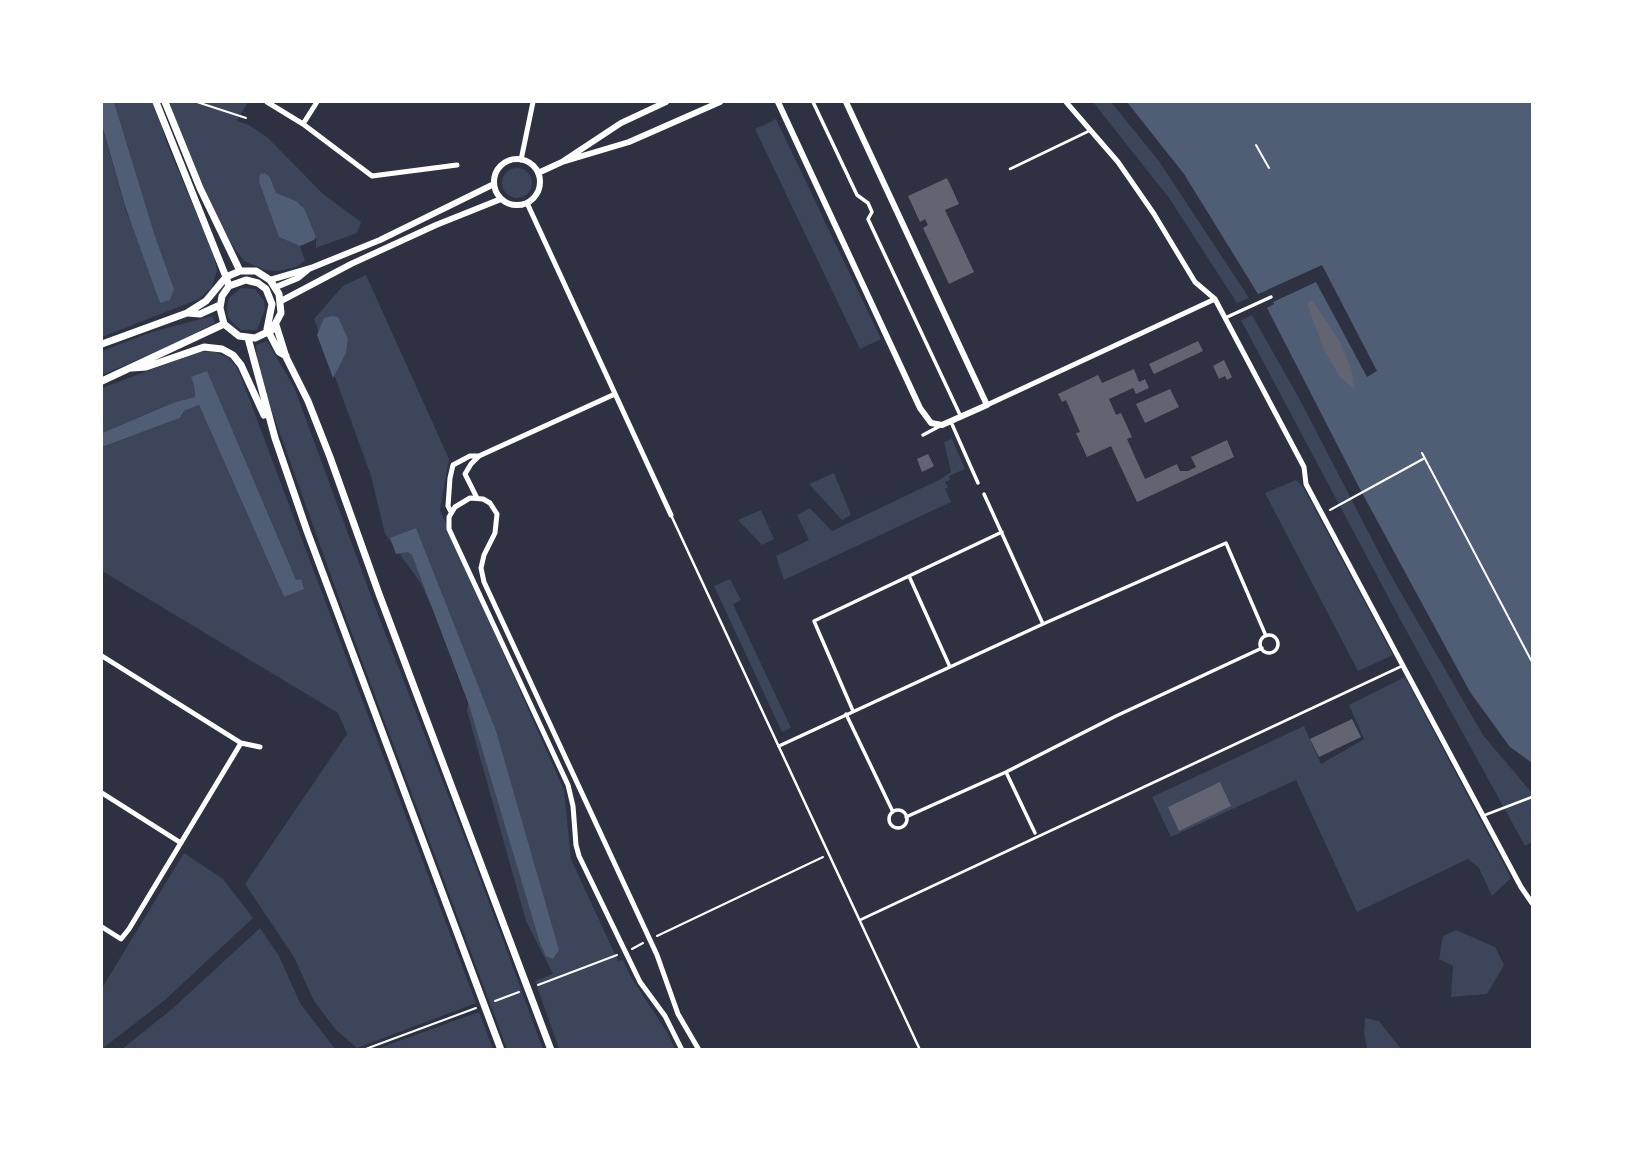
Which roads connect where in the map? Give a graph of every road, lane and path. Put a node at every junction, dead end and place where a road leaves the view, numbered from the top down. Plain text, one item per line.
1 (156, 102) edge
2 (165, 102) edge
3 (197, 102) edge
4 (267, 102) edge
5 (317, 102) edge
6 (533, 102) edge
7 (666, 102) edge
8 (720, 102) edge
9 (778, 102) edge
10 (813, 102) edge
11 (846, 102) edge
12 (1066, 102) edge
13 (246, 118) dead end
14 (303, 124) junction
15 (611, 130) junction
16 (1092, 130) junction
17 (619, 145) junction
18 (1256, 145) dead end
19 (521, 160) junction
20 (562, 162) junction
21 (457, 164) dead end
22 (1269, 168) dead end
23 (1010, 169) dead end
24 (538, 173) junction
25 (494, 184) junction
26 (501, 199) junction
27 (527, 203) junction
28 (311, 268) junction
29 (240, 271) junction
30 (226, 276) junction
31 (270, 279) junction
32 (229, 286) junction
33 (276, 287) junction
34 (266, 289) junction
35 (1271, 298) dead end
36 (1215, 299) junction
37 (281, 301) junction
38 (220, 305) junction
39 (187, 313) junction
40 (1225, 318) junction
41 (224, 324) junction
42 (276, 325) junction
43 (269, 333) junction
44 (248, 338) junction
45 (102, 344) edge
46 (286, 357) junction
47 (132, 368) junction
48 (102, 381) edge
49 (615, 394) junction
50 (987, 404) junction
51 (961, 417) junction
52 (951, 422) junction
53 (942, 425) junction
54 (923, 435) dead end
55 (275, 438) junction
56 (1422, 453) dead end
57 (479, 456) junction
58 (1425, 458) junction
59 (978, 483) dead end
60 (984, 494) dead end
61 (477, 498) junction
62 (451, 513) junction
63 (1323, 514) junction
64 (671, 515) joint
65 (1002, 533) junction
66 (909, 576) junction
67 (1043, 624) junction
68 (1266, 636) junction
69 (1262, 648) junction
70 (102, 656) edge
71 (1532, 662) edge
72 (1404, 665) junction
73 (950, 667) junction
74 (853, 711) junction
75 (846, 714) junction
76 (241, 743) junction
77 (779, 746) junction
78 (260, 747) dead end
79 (1006, 772) junction
80 (102, 793) edge
81 (1532, 797) edge
82 (893, 812) junction
83 (1485, 815) junction
84 (906, 817) junction
85 (1035, 833) dead end
86 (181, 843) junction
87 (830, 854) junction
88 (1532, 903) edge
89 (860, 920) junction
90 (102, 927) edge
91 (650, 940) junction
92 (625, 952) junction
93 (535, 986) dead end
94 (523, 991) dead end
95 (363, 1049) edge
96 (500, 1049) edge
97 (551, 1049) edge
98 (682, 1049) edge
99 (699, 1049) edge
100 (920, 1049) edge

1 - 30 main road
2 - 29 main road
3 - 13 path
4 - 14 street
5 - 14 street
6 - 19 street
7 - 15 street
8 - 17 street
9 - 53 street
10 - 51 street
11 - 50 street
12 - 16 street
14 - 21 street
15 - 17 street
15 - 20 street
16 - 23 lane
16 - 36 street
17 - 20 street
18 - 22 path
19 - 24 street
19 - 25 street
20 - 24 street
24 - 27 street
25 - 26 street
25 - 28 street
26 - 27 street
26 - 37 street
27 - 49 street
28 - 31 street
28 - 33 street
29 - 30 main road
29 - 31 main road
30 - 32 main road
30 - 39 main road
31 - 33 main road
32 - 34 main road
32 - 38 main road
33 - 34 main road
33 - 37 main road
34 - 43 main road
35 - 40 street
36 - 40 street
36 - 50 street
37 - 42 main road
38 - 39 main road
38 - 41 main road
39 - 45 main road
40 - 63 street
41 - 44 main road
41 - 47 main road
42 - 43 main road
42 - 46 main road
43 - 44 main road
43 - 46 main road
44 - 55 main road
46 - 97 main road
47 - 48 main road
47 - 55 main road
49 - 57 street
49 - 64 street
50 - 51 street
51 - 52 street
52 - 53 street
52 - 59 street
53 - 54 street
55 - 96 main road
56 - 58 path
57 - 61 street
57 - 62 street
58 - 63 path
58 - 71 path
60 - 65 street
61 - 62 street
61 - 91 street
62 - 92 street
63 - 72 street
64 - 77 lane
65 - 66 street
65 - 67 street
66 - 73 street
66 - 74 street
67 - 68 street
67 - 73 street
68 - 69 street
68 - 69 street
69 - 79 street
70 - 76 street
72 - 83 street
72 - 89 lane
73 - 74 street
74 - 75 street
75 - 77 street
75 - 82 street
76 - 78 street
76 - 86 street
77 - 87 lane
79 - 84 street
79 - 85 street
80 - 86 street
81 - 83 lane
82 - 84 street
82 - 84 street
83 - 88 street
86 - 90 street
87 - 89 lane
87 - 91 path
89 - 100 lane
91 - 92 path
91 - 99 street
92 - 93 path
92 - 98 street
94 - 95 path

